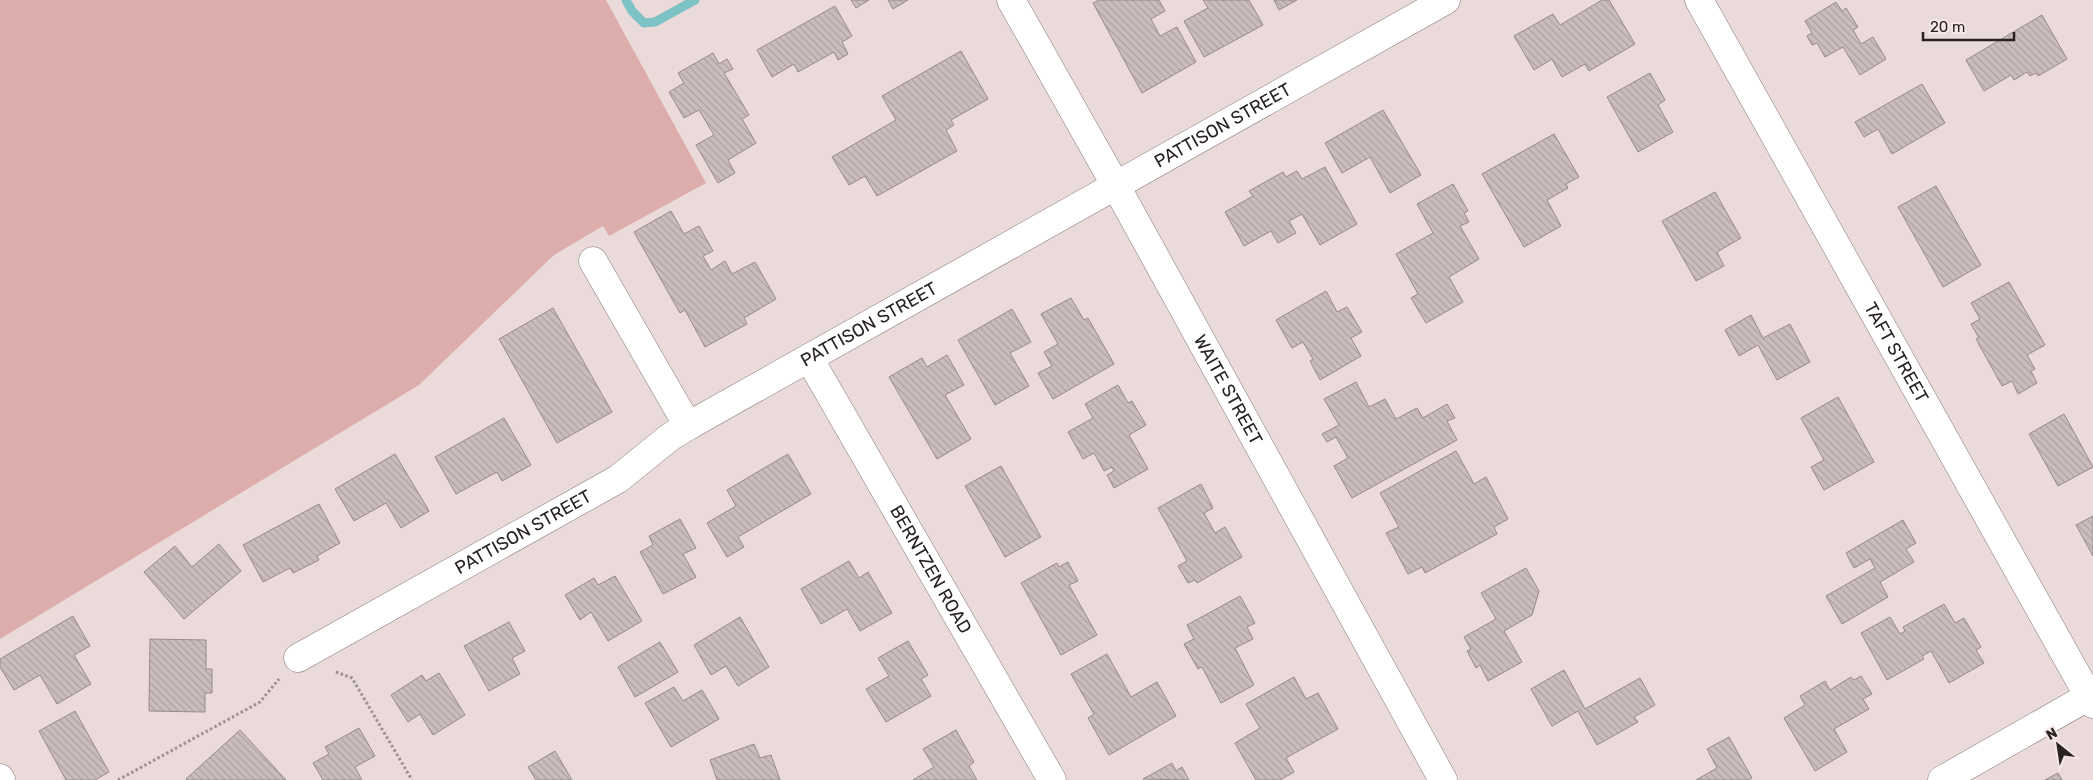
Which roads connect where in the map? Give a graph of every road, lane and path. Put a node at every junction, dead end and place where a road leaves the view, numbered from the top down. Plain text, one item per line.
1 (1011, 0) edge
2 (1446, 0) edge
3 (1699, 0) edge
4 (1116, 186) junction
5 (593, 261) dead end
6 (809, 358) junction
7 (688, 426) junction
8 (298, 658) junction
9 (2092, 698) edge
10 (118, 780) edge
11 (412, 780) edge
12 (1052, 780) edge
13 (1443, 780) edge
14 (1942, 780) edge

1 - 4 street, WAITE STREET
2 - 4 street, PATTISON STREET
3 - 9 street, TAFT STREET
4 - 6 street, PATTISON STREET
4 - 13 street, WAITE STREET
5 - 7 street
6 - 7 street, PATTISON STREET
6 - 12 street, BERNTZEN ROAD
7 - 8 street, PATTISON STREET
8 - 10 path
8 - 11 path
9 - 14 street

